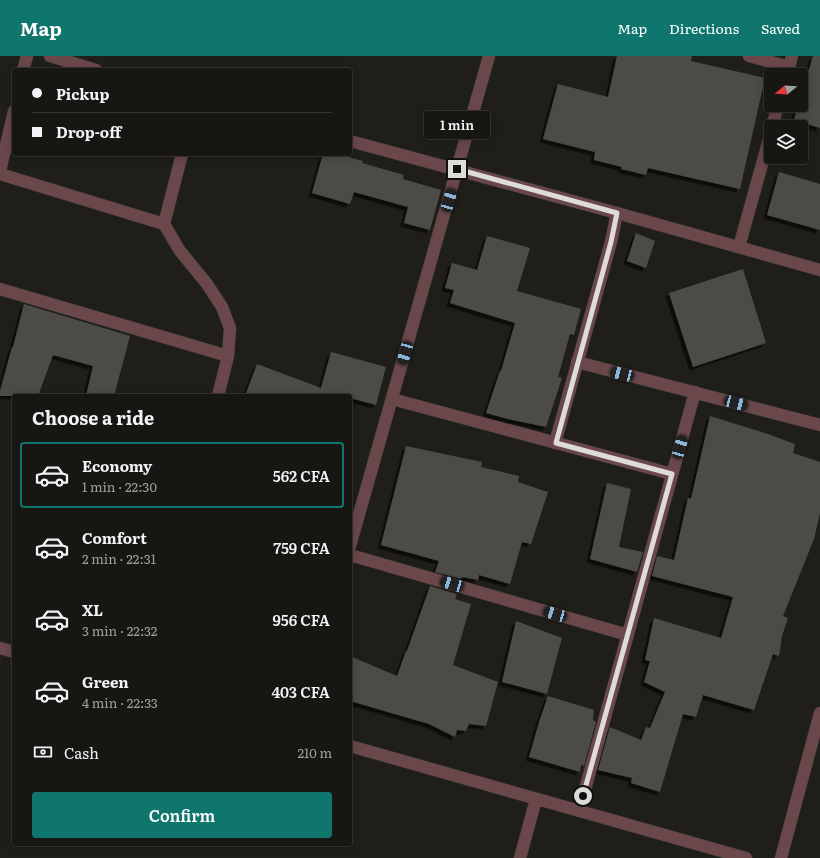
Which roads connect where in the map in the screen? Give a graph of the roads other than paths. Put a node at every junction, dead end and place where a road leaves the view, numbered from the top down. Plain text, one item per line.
1 (27, 56) edge
2 (50, 56) edge
3 (489, 56) edge
4 (749, 56) edge
5 (789, 66) edge
6 (24, 68) edge
7 (89, 68) edge
8 (12, 120) edge
9 (352, 142) edge
10 (181, 156) edge
11 (764, 157) edge
12 (457, 169) junction
13 (0, 173) edge
14 (617, 213) junction
15 (164, 224) junction
16 (739, 247) junction
17 (820, 270) edge
18 (0, 289) edge
19 (228, 356) junction
20 (578, 362) junction
21 (695, 392) junction
22 (218, 394) edge
23 (392, 399) junction
24 (820, 425) edge
25 (556, 443) junction
26 (672, 474) junction
27 (352, 539) edge
28 (352, 556) edge
29 (628, 635) junction
30 (0, 648) edge
31 (12, 651) edge
32 (820, 713) edge
33 (352, 747) edge
34 (536, 799) junction
35 (579, 811) junction
36 (520, 858) edge
37 (746, 858) edge
38 (781, 858) edge

1 - 6 street
2 - 7 street
3 - 12 street
4 - 5 street
8 - 13 street
9 - 12 street
10 - 15 street
11 - 16 street
12 - 14 street
12 - 23 street
13 - 15 street
14 - 16 street
14 - 20 street
15 - 19 street
16 - 17 street
18 - 19 street
19 - 22 street
20 - 21 street
20 - 25 street
21 - 24 street
21 - 26 street
23 - 25 street
23 - 27 street
25 - 26 street
26 - 29 street
28 - 29 street
29 - 35 street
30 - 31 street
32 - 38 street
33 - 34 street
34 - 35 street
34 - 36 street
35 - 37 street

